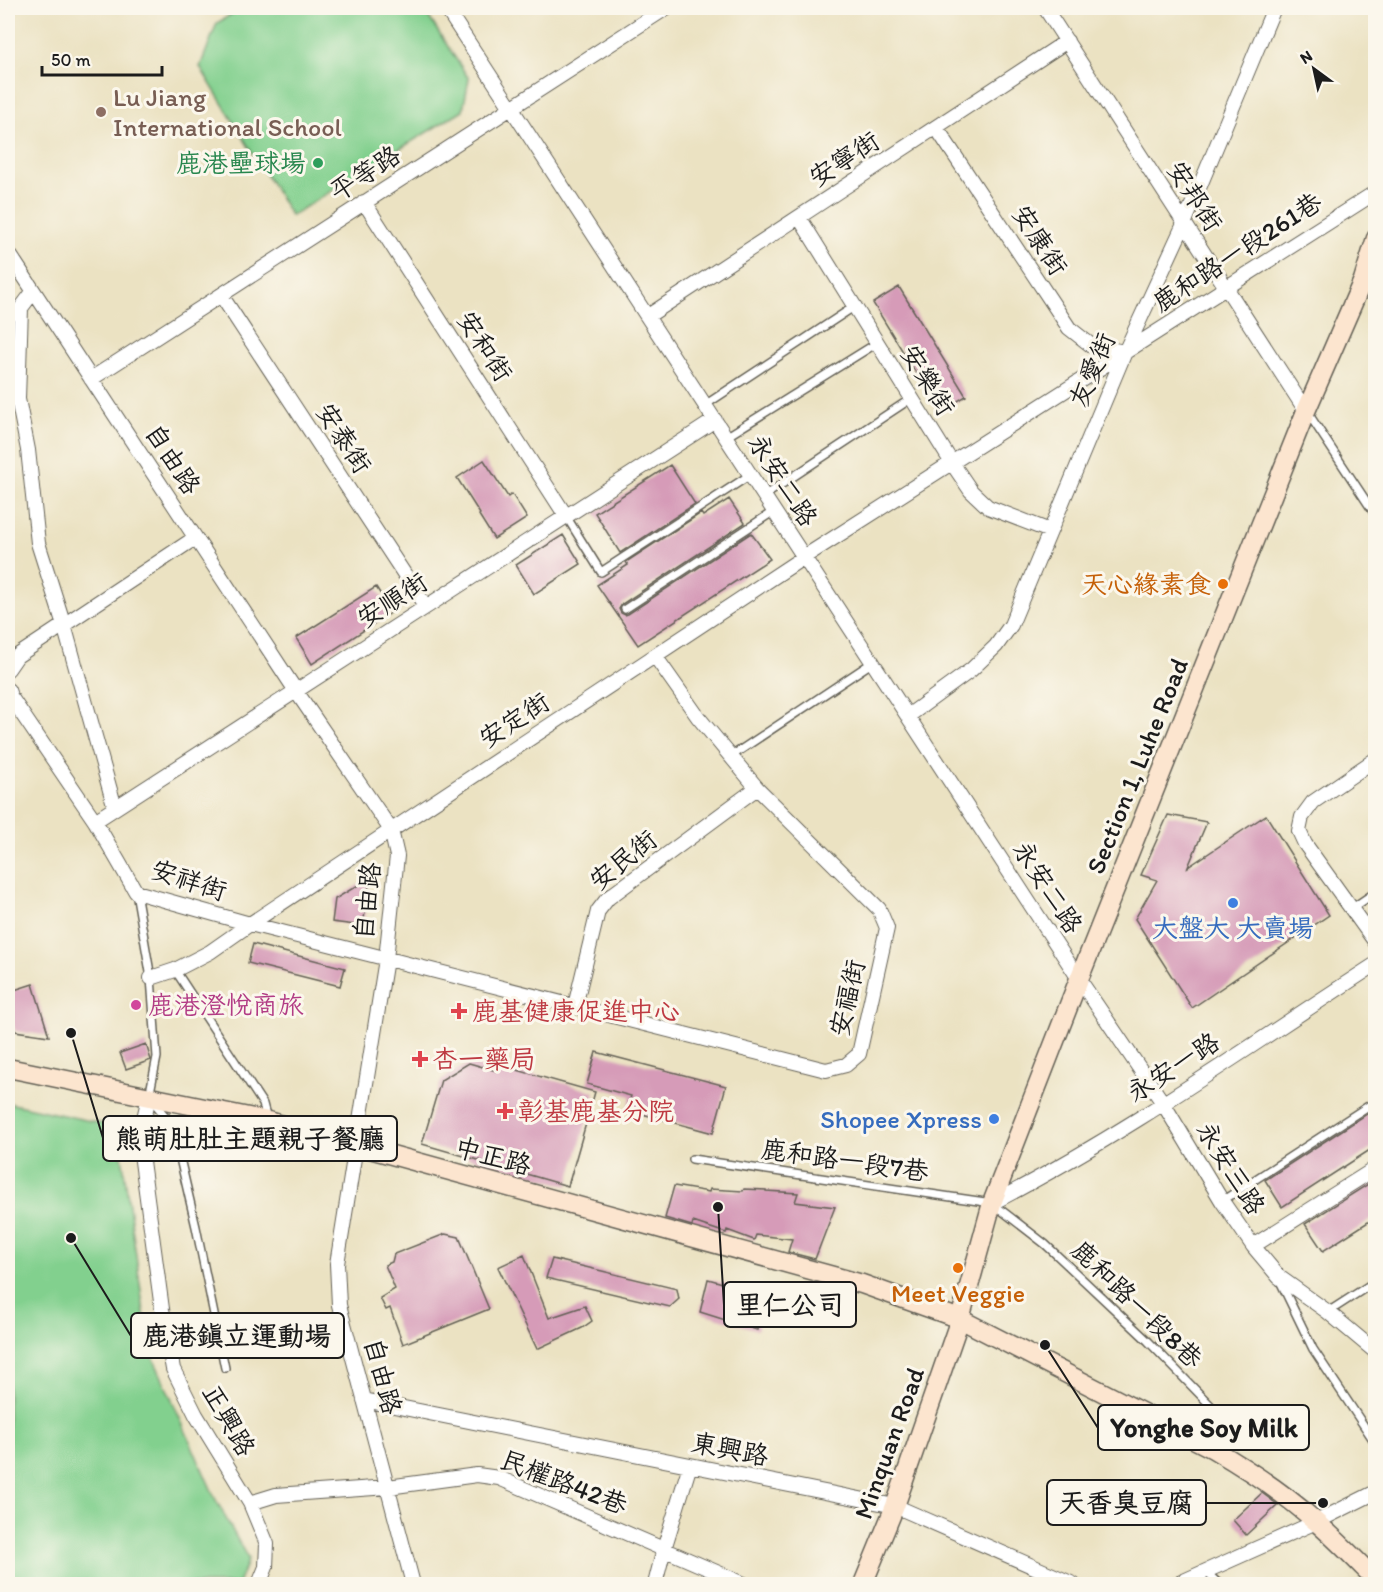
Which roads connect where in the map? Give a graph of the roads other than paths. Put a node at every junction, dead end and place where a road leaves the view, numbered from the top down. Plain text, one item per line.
1 (446, 8) edge
2 (666, 8) edge
3 (1045, 8) edge
4 (1274, 8) edge
5 (647, 12) edge
6 (1067, 41) junction
7 (512, 107) junction
8 (936, 127) junction
9 (1376, 192) edge
10 (364, 202) junction
11 (799, 217) junction
12 (1184, 224) junction
13 (1376, 238) edge
14 (10, 260) edge
15 (1370, 283) edge
16 (1226, 287) junction
17 (33, 292) junction
18 (221, 295) junction
19 (855, 306) junction
20 (648, 316) junction
21 (877, 343) junction
22 (1125, 352) junction
23 (91, 379) junction
24 (912, 399) junction
25 (705, 405) junction
26 (1306, 411) junction
27 (715, 420) junction
28 (726, 437) junction
29 (952, 463) junction
30 (750, 475) junction
31 (764, 496) junction
32 (774, 511) junction
33 (566, 516) junction
34 (1376, 516) edge
35 (1050, 531) junction
36 (195, 538) junction
37 (804, 557) junction
38 (426, 607) junction
39 (625, 609) dead end
40 (64, 625) junction
41 (655, 656) junction
42 (873, 662) junction
43 (8, 669) edge
44 (8, 690) edge
45 (296, 691) junction
46 (908, 716) junction
47 (730, 757) junction
48 (1376, 759) edge
49 (757, 788) junction
50 (115, 808) junction
51 (95, 821) junction
52 (392, 830) junction
53 (136, 892) junction
54 (1376, 892) edge
55 (1351, 909) junction
56 (250, 924) junction
57 (1376, 943) edge
58 (386, 958) junction
59 (1376, 964) edge
60 (175, 970) junction
61 (151, 978) junction
62 (1079, 979) junction
63 (575, 1006) junction
64 (8, 1068) edge
65 (149, 1097) junction
66 (1376, 1101) edge
67 (1162, 1103) junction
68 (268, 1121) junction
69 (356, 1145) junction
70 (692, 1160) dead end
71 (1376, 1168) edge
72 (1222, 1201) junction
73 (992, 1203) junction
74 (1253, 1246) junction
75 (1279, 1277) junction
76 (1376, 1281) edge
77 (1328, 1312) junction
78 (960, 1319) junction
79 (1376, 1352) edge
80 (225, 1368) dead end
81 (364, 1400) junction
82 (1376, 1444) edge
83 (1213, 1449) junction
84 (690, 1465) junction
85 (388, 1487) junction
86 (1376, 1492) edge
87 (250, 1503) junction
88 (895, 1506) junction
89 (1316, 1522) junction
90 (664, 1549) junction
91 (1205, 1571) junction
92 (1049, 1579) edge
93 (1376, 1580) edge
94 (259, 1584) edge
95 (413, 1584) edge
96 (655, 1584) edge
97 (744, 1584) edge
98 (863, 1584) edge
99 (1073, 1584) edge
100 (1177, 1584) edge
101 (1218, 1584) edge

1 - 7 street, 永安二路
2 - 5 street, 平等路
3 - 6 street, 安邦街
4 - 12 street, 友愛街
5 - 7 street, 平等路
6 - 8 street, 安寧街
6 - 12 street, 安邦街
7 - 10 street, 平等路
7 - 20 street, 永安二路
8 - 11 street, 安寧街
8 - 22 street, 安康街
9 - 16 street, 鹿和路一段261巷
10 - 18 street, 平等路
10 - 33 street, 安和街
11 - 19 street, 安樂街
11 - 20 street, 安寧街
12 - 16 street, 安邦街
12 - 22 street, 友愛街
13 - 15 main road, Section 1, Luhe Road
14 - 17 street, 自由路
15 - 26 main road, Section 1, Luhe Road
16 - 22 street, 鹿和路一段261巷
16 - 26 street, 安邦街
17 - 23 street, 自由路
17 - 40 street
18 - 23 street, 平等路
18 - 38 street, 安泰街
19 - 21 street, 安樂街
19 - 25 lane
20 - 25 street, 永安二路
21 - 24 street, 安樂街
21 - 28 lane
22 - 29 street, 鹿和路一段261巷
22 - 35 street, 友愛街
23 - 36 street, 自由路
24 - 29 street, 安樂街
24 - 31 lane
25 - 27 street, 永安二路
26 - 34 lane
26 - 62 main road, Section 1, Luhe Road
27 - 28 street, 永安二路
27 - 33 street, 安順街
28 - 30 street, 永安二路
29 - 35 street, 安樂街
29 - 37 street, 安定街
30 - 31 street, 永安二路
30 - 33 lane
31 - 32 street, 永安二路
32 - 37 street, 永安二路
32 - 39 lane
33 - 38 street, 安順街
35 - 46 street, 友愛街
36 - 40 street
36 - 45 street, 自由路
37 - 41 street, 安定街
37 - 42 street, 永安二路
38 - 45 street, 安順街
40 - 43 street
40 - 50 street
41 - 47 street, 安福街
41 - 52 street, 安定街
42 - 46 street, 永安二路
42 - 47 lane
44 - 51 street, 安祥街
45 - 50 street, 安順街
45 - 52 street, 自由路
46 - 62 street, 永安二路
47 - 49 street, 安福街
48 - 55 street
49 - 63 street, 安民街
49 - 63 street, 安福街
50 - 51 street, 安順街
51 - 53 street, 安祥街
52 - 56 street, 安定街
52 - 58 street, 自由路
53 - 56 street, 安祥街
53 - 61 lane
54 - 55 lane
55 - 57 street
56 - 58 street, 安祥街
56 - 60 street, 安定街
58 - 63 street, 安福街
58 - 69 street, 自由路
59 - 67 street, 永安一路
60 - 61 street, 安定街
60 - 68 lane
61 - 65 lane
62 - 67 street, 永安三路
62 - 73 main road, Section 1, Luhe Road
64 - 65 main road, 中正路
65 - 68 main road, 中正路
65 - 80 lane
65 - 87 street, 正興路
66 - 72 lane
67 - 72 street, 永安三路
67 - 73 street, 永安一路
68 - 69 main road, 中正路
69 - 78 main road, 中正路
69 - 81 street, 自由路
70 - 73 lane, 鹿和路一段7巷
71 - 74 street
72 - 74 street, 永安三路
73 - 78 main road, Section 1, Luhe Road
73 - 83 lane, 鹿和路一段8巷
74 - 75 street, 永安三路
75 - 77 street, 永安三路
75 - 82 lane
76 - 77 lane
77 - 79 street, 永安三路
78 - 83 main road, 中正路
78 - 88 main road, Minquan Road
81 - 84 street, 東興路
81 - 85 street, 自由路
83 - 89 main road, 中正路
84 - 88 street, 東興路
84 - 90 street
85 - 87 street, 民權路42巷
85 - 90 street, 民權路42巷
85 - 95 street, 自由路
86 - 89 street
87 - 94 street, 正興路
88 - 92 street, 東興路
88 - 98 main road, Minquan Road
89 - 91 street
89 - 93 main road, 中正路
90 - 96 street
90 - 97 street, 民權路42巷
91 - 100 street
91 - 101 lane
92 - 99 street, 東興路

